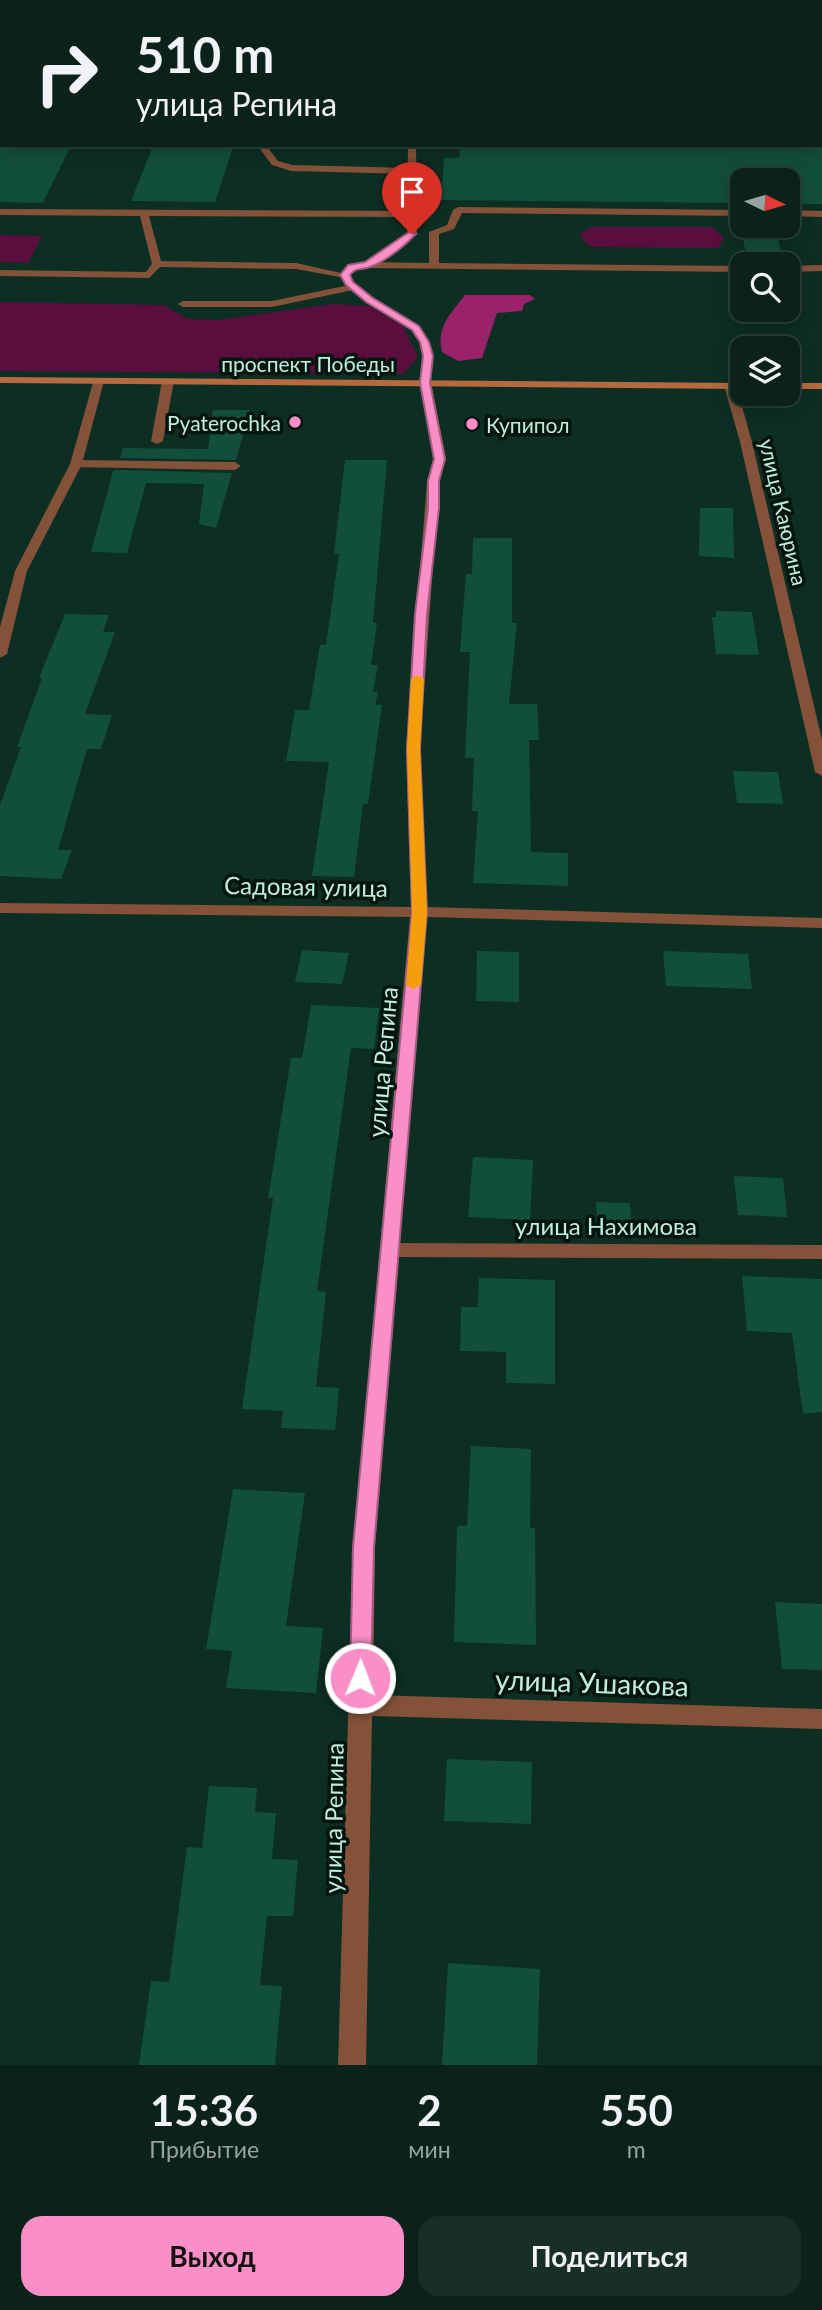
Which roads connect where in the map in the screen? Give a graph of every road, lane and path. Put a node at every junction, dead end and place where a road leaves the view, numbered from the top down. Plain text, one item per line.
1 (263, 147) edge
2 (411, 147) edge
3 (411, 171) junction
4 (0, 212) edge
5 (144, 213) junction
6 (730, 213) edge
7 (800, 213) edge
8 (413, 214) junction
9 (822, 214) edge
10 (157, 264) junction
11 (367, 265) junction
12 (434, 265) junction
13 (822, 268) edge
14 (730, 269) edge
15 (800, 269) edge
16 (0, 273) edge
17 (345, 275) junction
18 (354, 287) junction
19 (183, 304) dead end
20 (0, 380) edge
21 (98, 381) junction
22 (168, 381) junction
23 (425, 383) junction
24 (730, 385) edge
25 (800, 386) edge
26 (822, 386) edge
27 (740, 406) edge
28 (157, 442) dead end
29 (76, 464) junction
30 (235, 466) dead end
31 (0, 654) edge
32 (822, 772) edge
33 (0, 908) edge
34 (419, 912) junction
35 (822, 923) edge
36 (390, 1250) junction
37 (822, 1252) edge
38 (360, 1705) junction
39 (822, 1719) edge
40 (352, 2065) edge

1 - 3 street
2 - 3 street
3 - 8 street
4 - 5 street
5 - 8 street
5 - 10 street
6 - 12 street
7 - 9 street
8 - 11 street
10 - 16 street
10 - 17 street
11 - 12 street
11 - 17 street
12 - 14 street
13 - 15 street
17 - 18 street, улица Репина
18 - 19 street
18 - 23 street, улица Репина
20 - 21 street, проспект Победы
21 - 22 street, проспект Победы
21 - 29 street
22 - 23 street, проспект Победы
22 - 28 street
23 - 24 street, проспект Победы
23 - 34 street, улица Репина
25 - 26 street
27 - 32 street, улица Каюрина
29 - 30 street
29 - 31 street
33 - 34 street, Садовая улица
34 - 35 street, Садовая улица
34 - 36 street, улица Репина
36 - 37 street, улица Нахимова
36 - 38 street, улица Репина
38 - 39 street, улица Ушакова
38 - 40 street, улица Репина

